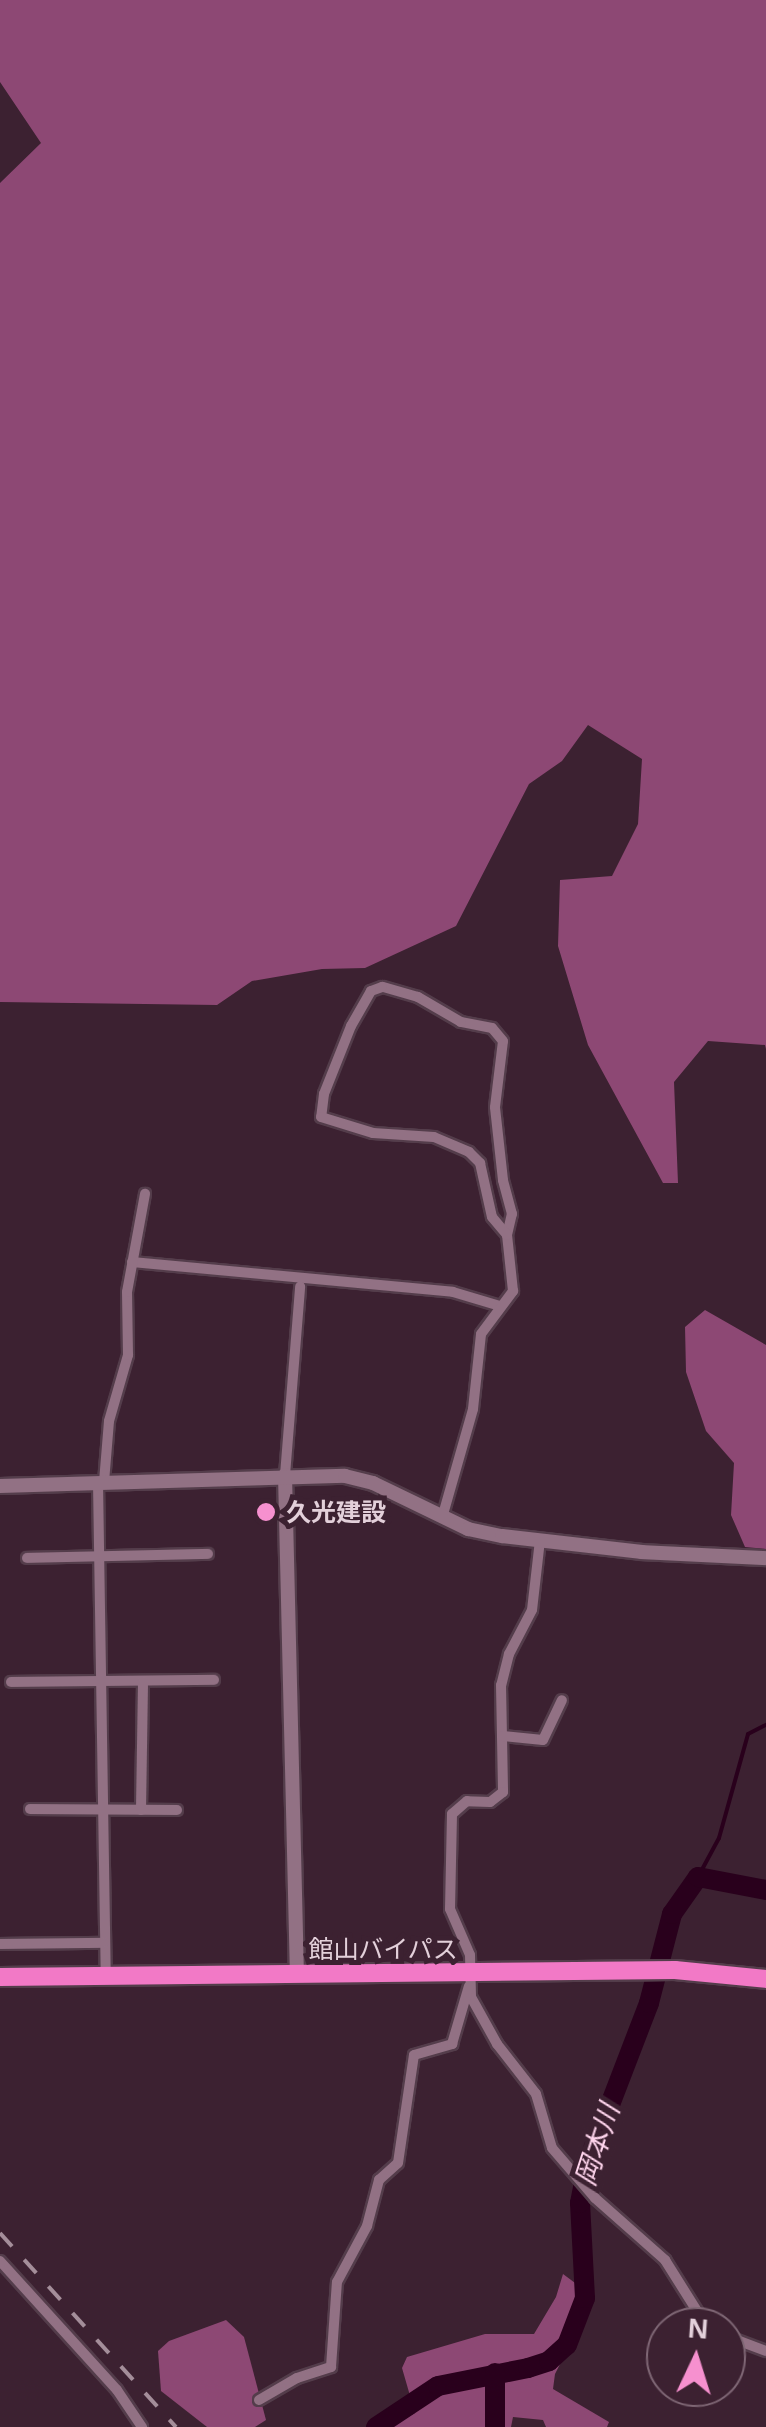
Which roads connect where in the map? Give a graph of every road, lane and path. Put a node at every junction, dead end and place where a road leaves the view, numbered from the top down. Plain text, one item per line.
1 (145, 1194) dead end
2 (507, 1235) junction
3 (132, 1262) junction
4 (300, 1287) dead end
5 (500, 1306) junction
6 (285, 1475) junction
7 (101, 1482) junction
8 (0, 1486) edge
9 (442, 1518) junction
10 (540, 1540) junction
11 (208, 1554) dead end
12 (98, 1556) junction
13 (27, 1558) dead end
14 (766, 1558) edge
15 (214, 1680) dead end
16 (12, 1682) dead end
17 (100, 1682) junction
18 (143, 1682) junction
19 (562, 1700) dead end
20 (503, 1736) junction
21 (30, 1809) dead end
22 (102, 1810) junction
23 (141, 1810) junction
24 (177, 1810) dead end
25 (104, 1943) junction
26 (0, 1944) edge
27 (297, 1975) junction
28 (106, 1976) junction
29 (0, 1977) edge
30 (766, 1979) edge
31 (469, 1980) junction
32 (0, 2261) edge
33 (695, 2307) edge
34 (259, 2400) dead end
35 (142, 2427) edge

1 - 3 street
2 - 2 street
2 - 5 street
3 - 5 street
3 - 7 street
4 - 6 street
5 - 9 street
6 - 7 street
6 - 9 street
6 - 27 street
7 - 8 street
7 - 12 street
9 - 10 street
10 - 14 street
10 - 20 street
11 - 12 street
12 - 13 street
12 - 17 street
15 - 18 street
16 - 17 street
17 - 18 street
17 - 22 street
18 - 23 street
19 - 20 street
20 - 31 street
21 - 22 street
22 - 23 street
22 - 25 street
23 - 24 street
25 - 26 street
25 - 28 street
27 - 28 highway, 館山バイパス
27 - 31 highway, 館山バイパス
28 - 29 highway, 館山バイパス
30 - 31 highway, 館山バイパス
31 - 33 street
31 - 34 street
32 - 35 street

